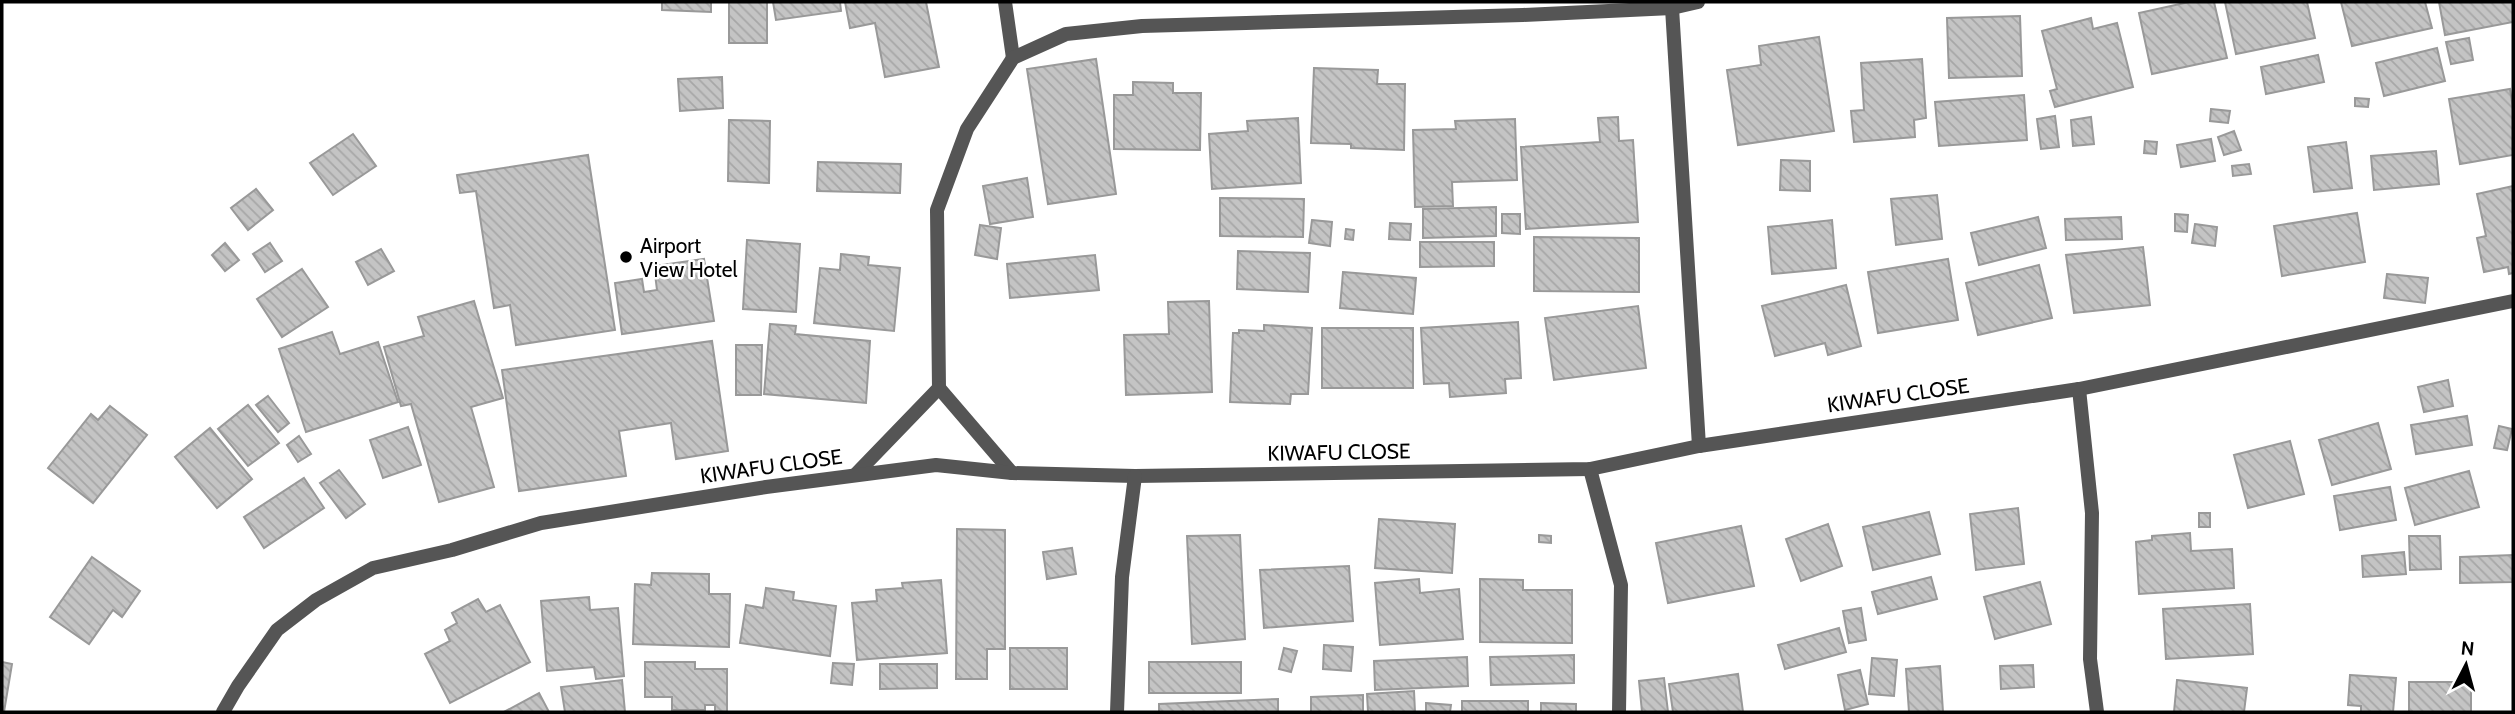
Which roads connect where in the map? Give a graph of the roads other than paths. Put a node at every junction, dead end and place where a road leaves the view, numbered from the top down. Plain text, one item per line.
1 (1006, 2) edge
2 (1698, 2) edge
3 (1672, 8) junction
4 (1013, 58) junction
5 (2513, 302) edge
6 (939, 388) junction
7 (2080, 389) junction
8 (1699, 446) junction
9 (1590, 469) junction
10 (1013, 472) junction
11 (855, 475) junction
12 (1135, 476) junction
13 (223, 712) edge
14 (1117, 712) edge
15 (1619, 712) edge
16 (2097, 712) edge

1 - 4 street
2 - 3 street
3 - 4 street
3 - 8 street
4 - 6 street
5 - 7 street, KIWAFU CLOSE
6 - 10 street
6 - 11 street
7 - 8 street, KIWAFU CLOSE
7 - 16 street
8 - 9 street, KIWAFU CLOSE
9 - 12 street, KIWAFU CLOSE
9 - 15 street
10 - 11 street, KIWAFU CLOSE
10 - 12 street, KIWAFU CLOSE
11 - 13 street, KIWAFU CLOSE
12 - 14 street

